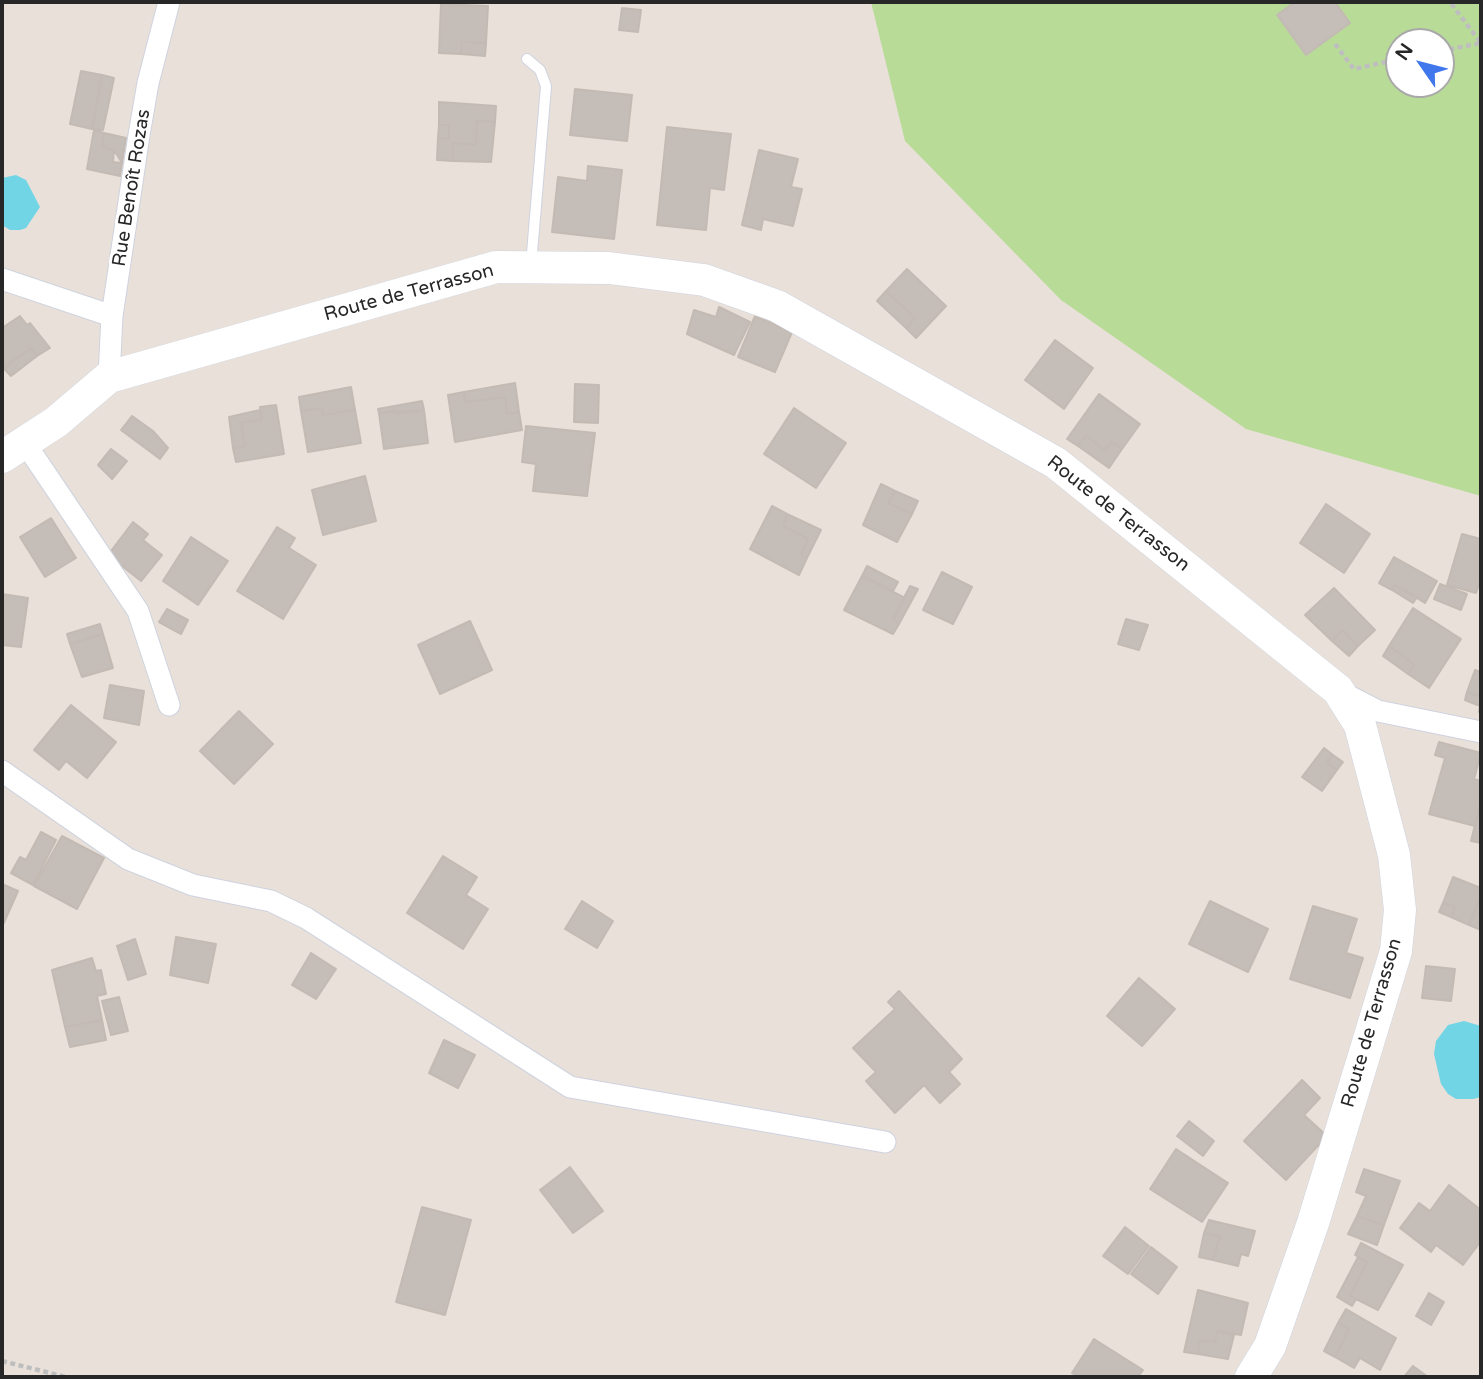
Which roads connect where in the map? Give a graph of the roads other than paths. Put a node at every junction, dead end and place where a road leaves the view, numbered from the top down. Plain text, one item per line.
1 (169, 2) edge
2 (527, 60) dead end
3 (530, 268) junction
4 (2, 279) edge
5 (112, 316) junction
6 (109, 377) junction
7 (13, 450) edge
8 (1338, 690) junction
9 (169, 705) dead end
10 (1481, 732) edge
11 (2, 771) edge
12 (885, 1142) dead end
13 (1251, 1377) edge

1 - 5 street, Rue Benoît Rozas
2 - 3 lane
3 - 6 street, Route de Terrasson
3 - 8 street, Route de Terrasson
4 - 5 street
5 - 6 street, Rue Benoît Rozas
6 - 7 street
7 - 9 street
8 - 10 street
8 - 13 street, Route de Terrasson
11 - 12 street

